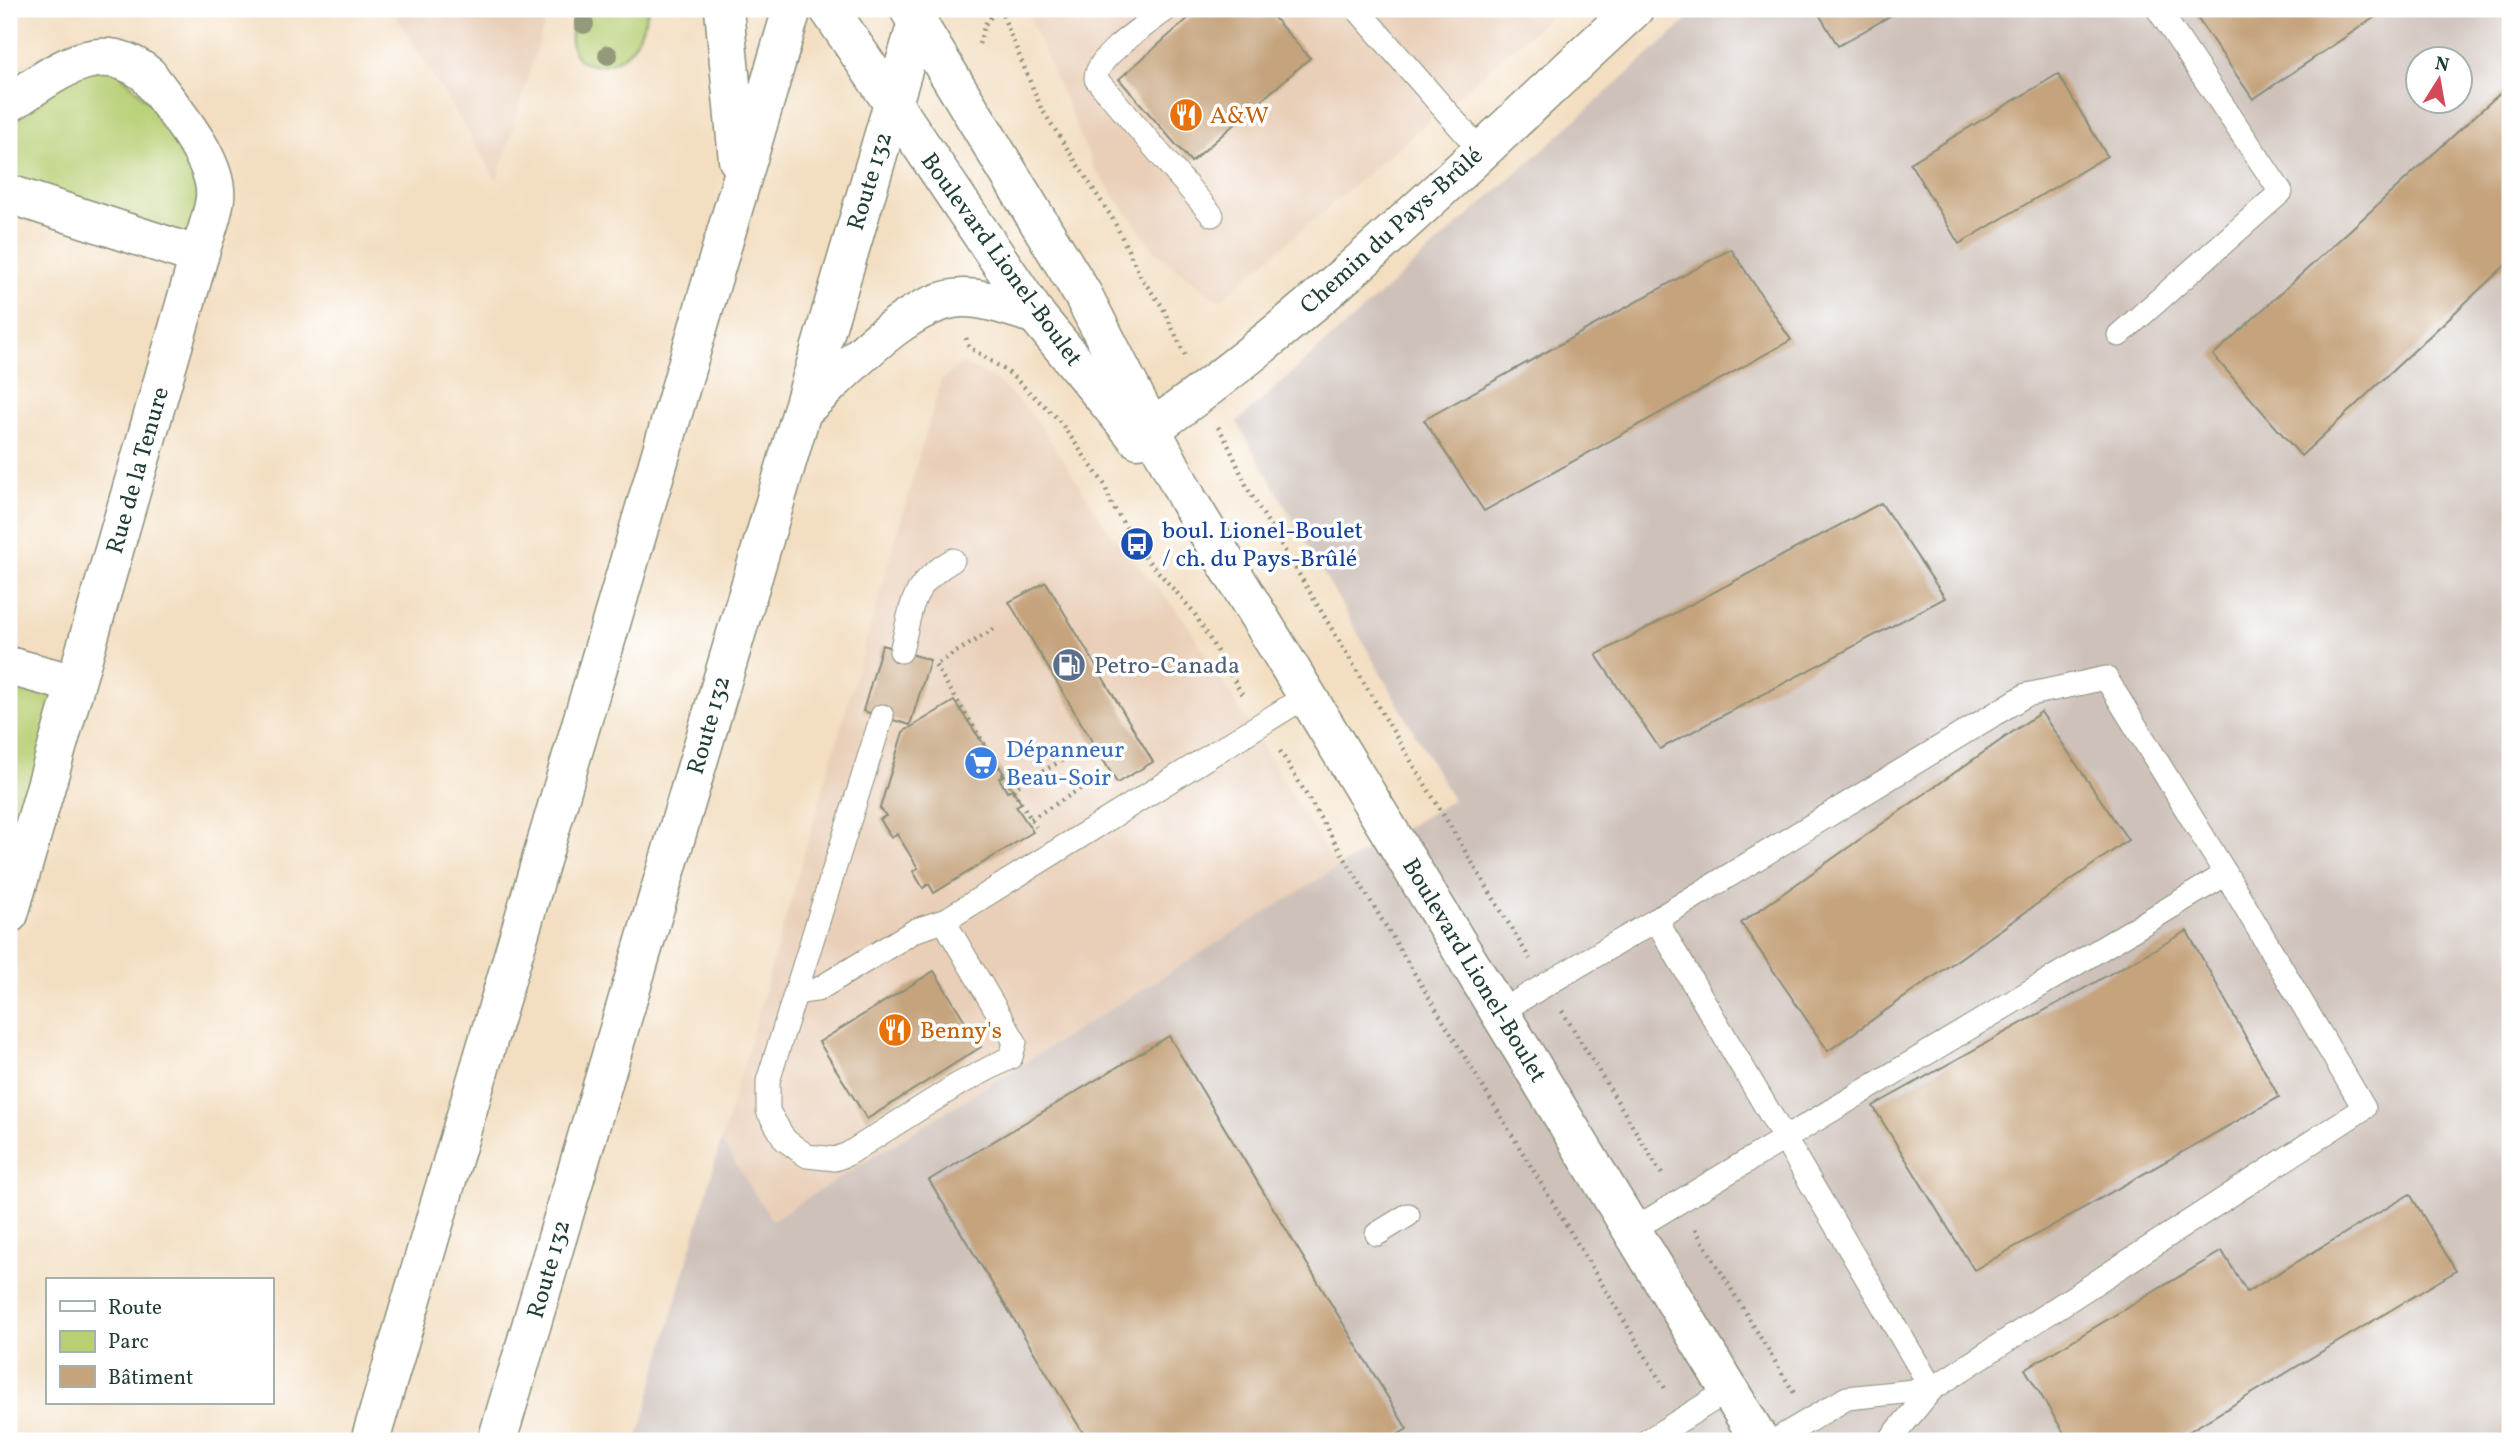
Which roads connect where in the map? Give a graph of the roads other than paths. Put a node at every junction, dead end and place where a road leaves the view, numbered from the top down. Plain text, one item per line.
1 (724, 9) edge
2 (792, 9) edge
3 (829, 9) edge
4 (1167, 9) edge
5 (1357, 9) edge
6 (1634, 9) edge
7 (2158, 9) edge
8 (916, 13) edge
9 (9, 103) edge
10 (892, 103) junction
11 (1480, 150) junction
12 (740, 180) junction
13 (9, 194) edge
14 (1212, 215) dead end
15 (199, 256) junction
16 (1036, 315) junction
17 (2119, 335) dead end
18 (802, 411) junction
19 (1144, 433) junction
20 (953, 560) dead end
21 (901, 651) dead end
22 (9, 666) edge
23 (75, 684) junction
24 (1308, 695) junction
25 (882, 716) dead end
26 (2225, 874) junction
27 (9, 914) edge
28 (1656, 920) junction
29 (944, 921) junction
30 (797, 993) junction
31 (1501, 1011) junction
32 (1783, 1139) junction
33 (1408, 1215) dead end
34 (1632, 1230) junction
35 (1377, 1234) dead end
36 (1932, 1389) junction
37 (1729, 1390) junction
38 (370, 1441) edge
39 (497, 1441) edge
40 (1647, 1441) edge
41 (1760, 1441) edge
42 (1774, 1441) edge
43 (1889, 1441) edge

1 - 12 main road
2 - 12 main road
3 - 10 main road, Boulevard Lionel-Boulet
4 - 14 lane
5 - 11 lane
6 - 11 main road, Chemin du Pays-Brûlé
7 - 17 lane
8 - 10 main road, Route 132
8 - 19 main road, Boulevard Lionel-Boulet
9 - 15 main road, Rue de la Tenure
10 - 16 main road, Boulevard Lionel-Boulet
10 - 18 main road, Route 132
11 - 19 main road, Chemin du Pays-Brûlé
12 - 38 main road
13 - 15 main road
15 - 23 main road, Rue de la Tenure
16 - 18 main road
16 - 19 main road, Boulevard Lionel-Boulet
18 - 39 main road, Route 132
19 - 24 main road, Boulevard Lionel-Boulet
20 - 21 lane
22 - 23 main road
23 - 27 main road, Rue de la Tenure
24 - 29 lane
24 - 31 main road, Boulevard Lionel-Boulet
25 - 30 lane
26 - 28 lane
26 - 32 lane
26 - 36 lane
28 - 31 lane
28 - 32 lane
29 - 30 lane
29 - 30 lane
31 - 34 main road, Boulevard Lionel-Boulet
32 - 34 lane
32 - 36 lane
33 - 35 lane
34 - 37 main road, Boulevard Lionel-Boulet
36 - 42 lane
36 - 43 lane
37 - 40 lane
37 - 41 main road, Boulevard Lionel-Boulet

